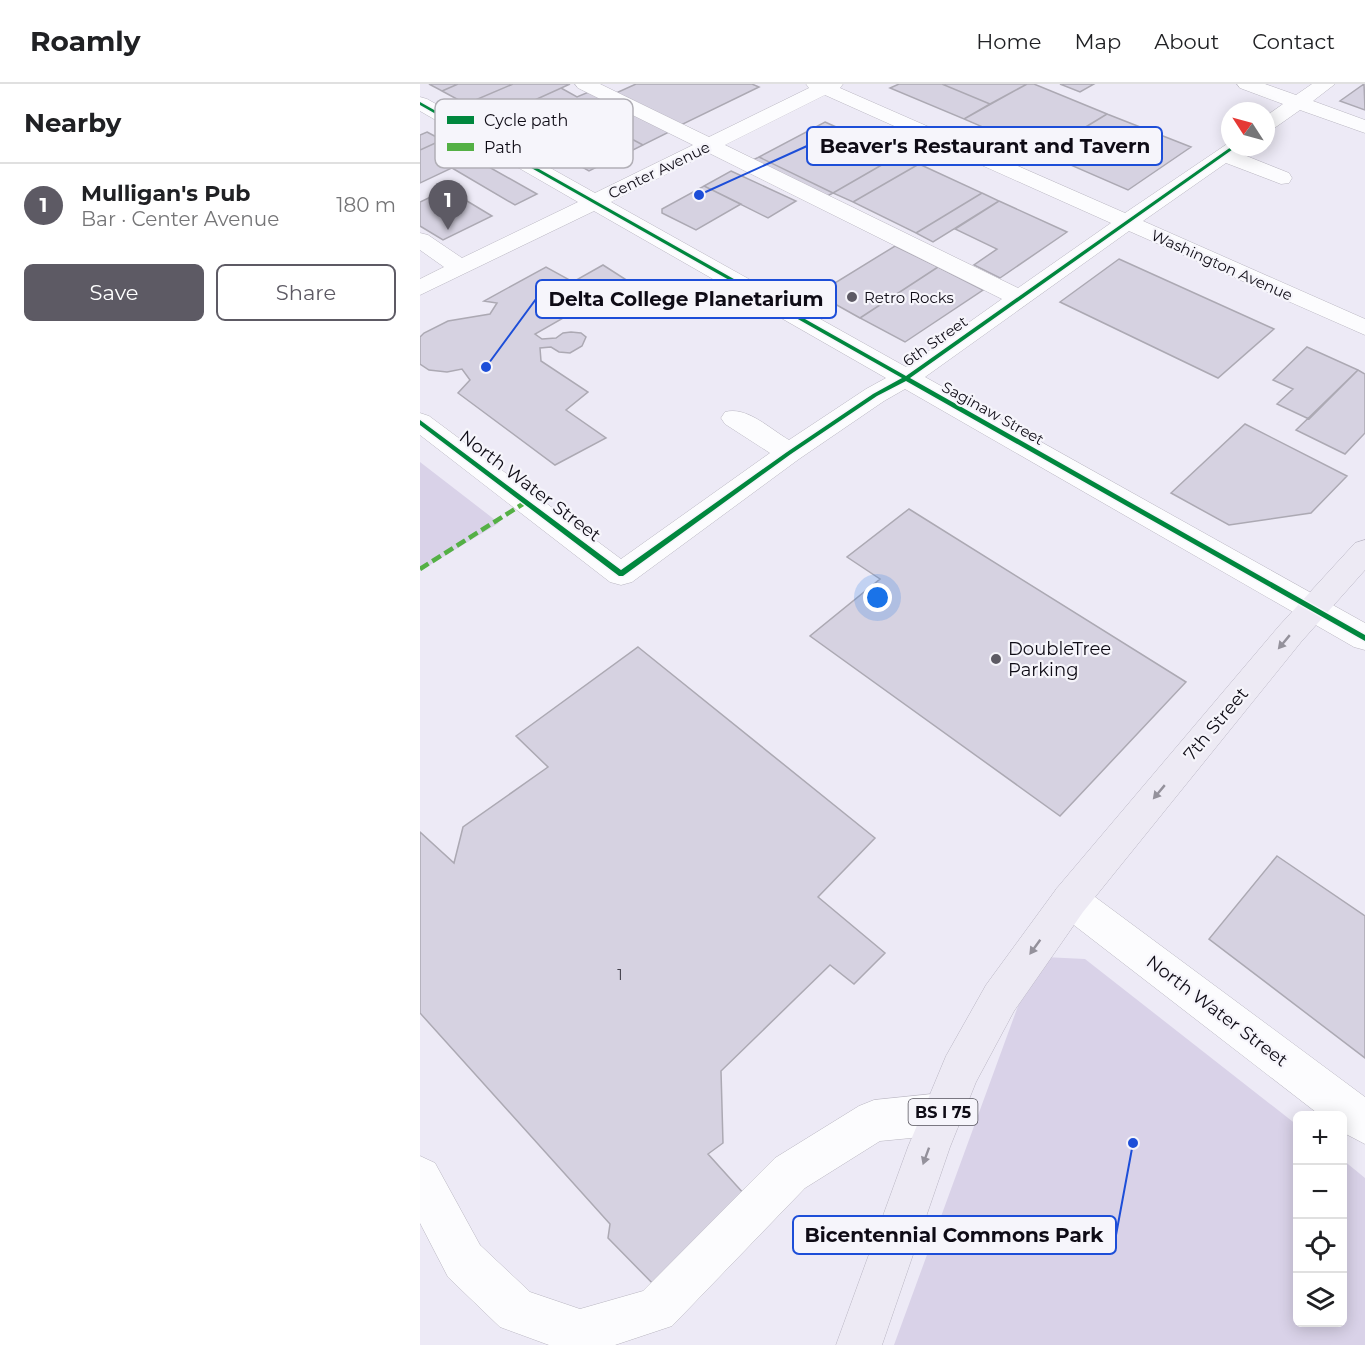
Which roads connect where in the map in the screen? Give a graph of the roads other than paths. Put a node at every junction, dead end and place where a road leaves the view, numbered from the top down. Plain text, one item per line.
1 (585, 84) edge
2 (1247, 84) edge
3 (1325, 84) edge
4 (825, 85) edge
5 (615, 99) edge
6 (420, 103) edge
7 (1298, 103) junction
8 (633, 108) edge
9 (435, 112) edge
10 (1275, 119) edge
11 (1365, 127) edge
12 (708, 146) junction
13 (1221, 156) edge
14 (1238, 156) edge
15 (534, 168) edge
16 (1281, 177) dead end
17 (594, 202) junction
18 (1125, 223) junction
19 (420, 240) edge
20 (461, 268) junction
21 (420, 288) edge
22 (1019, 298) junction
23 (1365, 328) edge
24 (905, 379) junction
25 (734, 418) dead end
26 (420, 422) edge
27 (789, 453) junction
28 (1365, 551) edge
29 (621, 574) joint
30 (1312, 609) junction
31 (1365, 638) edge
32 (1070, 900) junction
33 (942, 1114) junction
34 (1365, 1123) edge
35 (420, 1179) edge
36 (859, 1345) edge

1 - 5 street
2 - 7 street
3 - 7 street
4 - 12 street, Center Avenue
4 - 18 street, Washington Avenue
6 - 9 street, Saginaw Street
7 - 10 street
7 - 11 street
8 - 12 street
12 - 17 street, Center Avenue
12 - 22 street
13 - 18 street, 6th Street
14 - 16 street
15 - 17 street, Saginaw Street
17 - 20 street, Center Avenue
17 - 24 street, Saginaw Street
18 - 22 street, 6th Street
18 - 23 street, Washington Avenue
19 - 20 street
20 - 21 street, Center Avenue
22 - 24 street, 6th Street
24 - 27 street, 6th Street
24 - 30 street, Saginaw Street
25 - 27 street
26 - 29 street, North Water Street
27 - 29 street, 6th Street
28 - 30 highway, 7th Street / BS I 75
30 - 31 street, Saginaw Street
30 -> 32 highway, 7th Street / BS I 75
32 -> 33 highway, BS I 75
32 - 34 street, North Water Street
33 - 35 street
33 -> 36 highway, BS I 75

